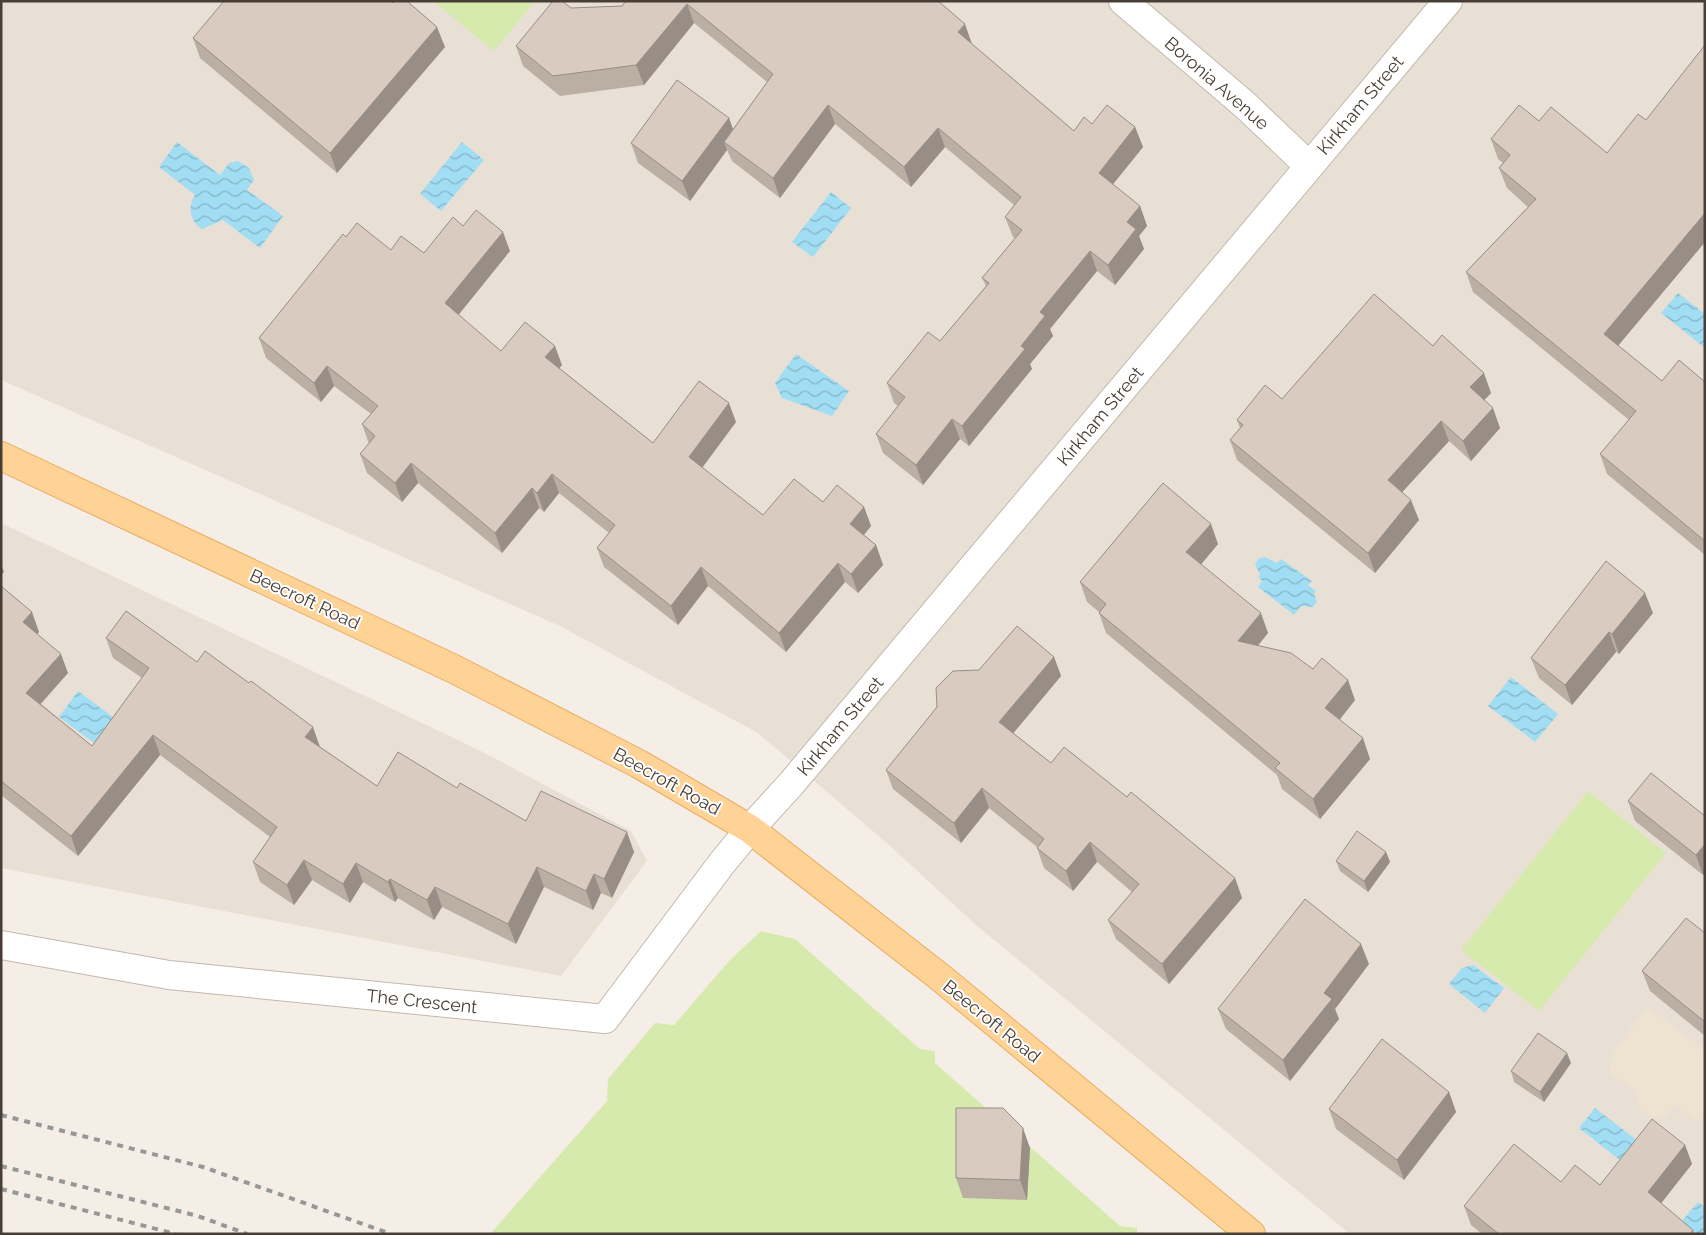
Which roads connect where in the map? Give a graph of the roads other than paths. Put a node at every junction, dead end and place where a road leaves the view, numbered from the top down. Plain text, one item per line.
1 (1123, 1) edge
2 (1448, 1) edge
3 (1309, 166) junction
4 (1, 456) edge
5 (750, 829) junction
6 (1, 945) edge
7 (1251, 1234) edge

1 - 3 street, Boronia Avenue
2 - 3 street, Kirkham Street
3 - 5 street, Kirkham Street
4 - 5 main road, Beecroft Road
5 - 6 street, The Crescent
5 - 7 main road, Beecroft Road

